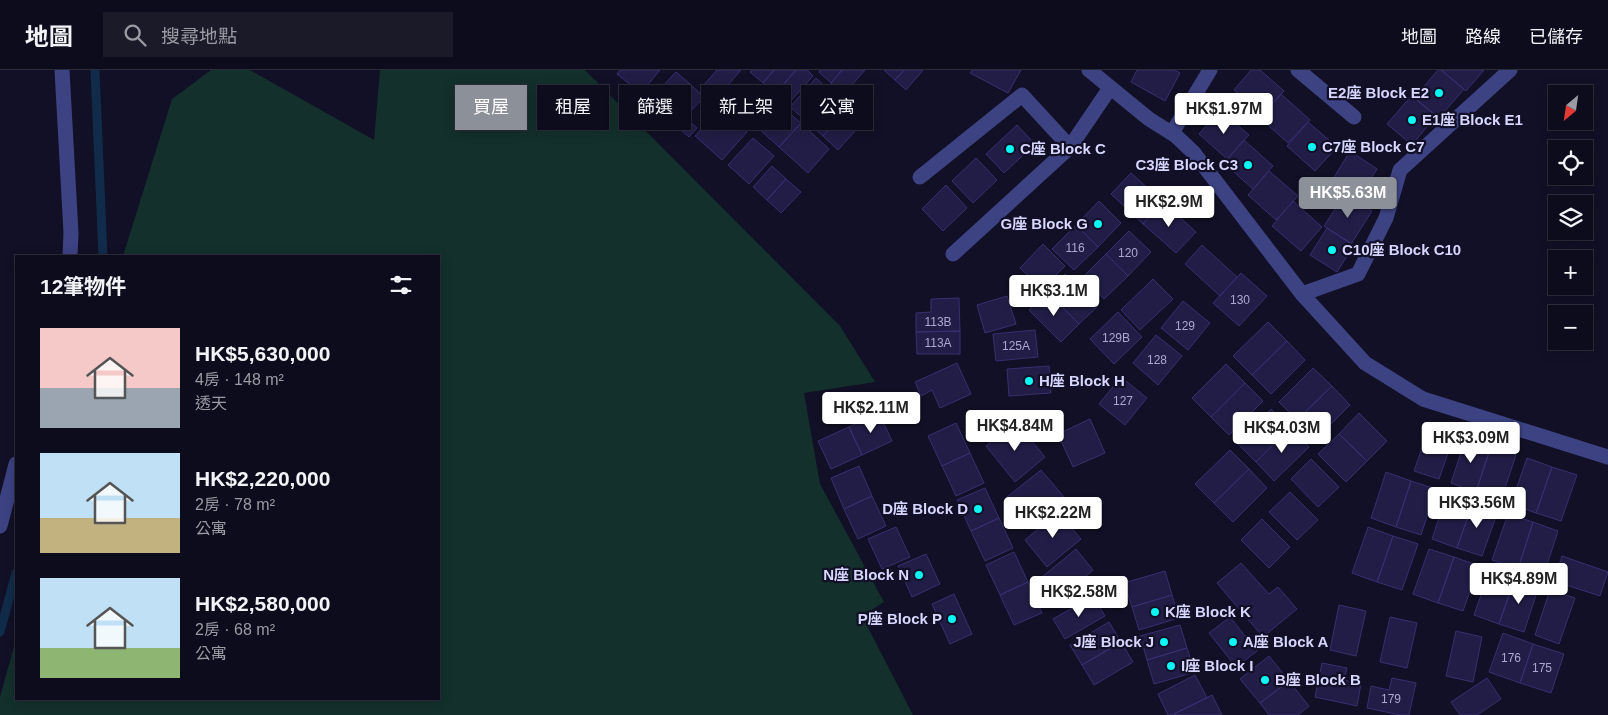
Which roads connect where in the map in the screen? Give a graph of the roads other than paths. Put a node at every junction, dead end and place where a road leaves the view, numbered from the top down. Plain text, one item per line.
1 (62, 70) edge
2 (1089, 70) edge
3 (1210, 70) edge
4 (1298, 70) edge
5 (1510, 70) edge
6 (1110, 88) junction
7 (1354, 117) dead end
8 (1172, 133) junction
9 (1070, 147) junction
10 (920, 177) dead end
11 (953, 254) dead end
12 (70, 255) edge
13 (1302, 294) junction
14 (1608, 457) edge
15 (15, 468) edge
16 (0, 526) edge

1 - 12 street
2 - 6 street
3 - 8 street
4 - 7 street
5 - 13 street
6 - 8 street
6 - 9 street
8 - 13 street
9 - 10 street
9 - 11 street
13 - 14 street
15 - 16 street

